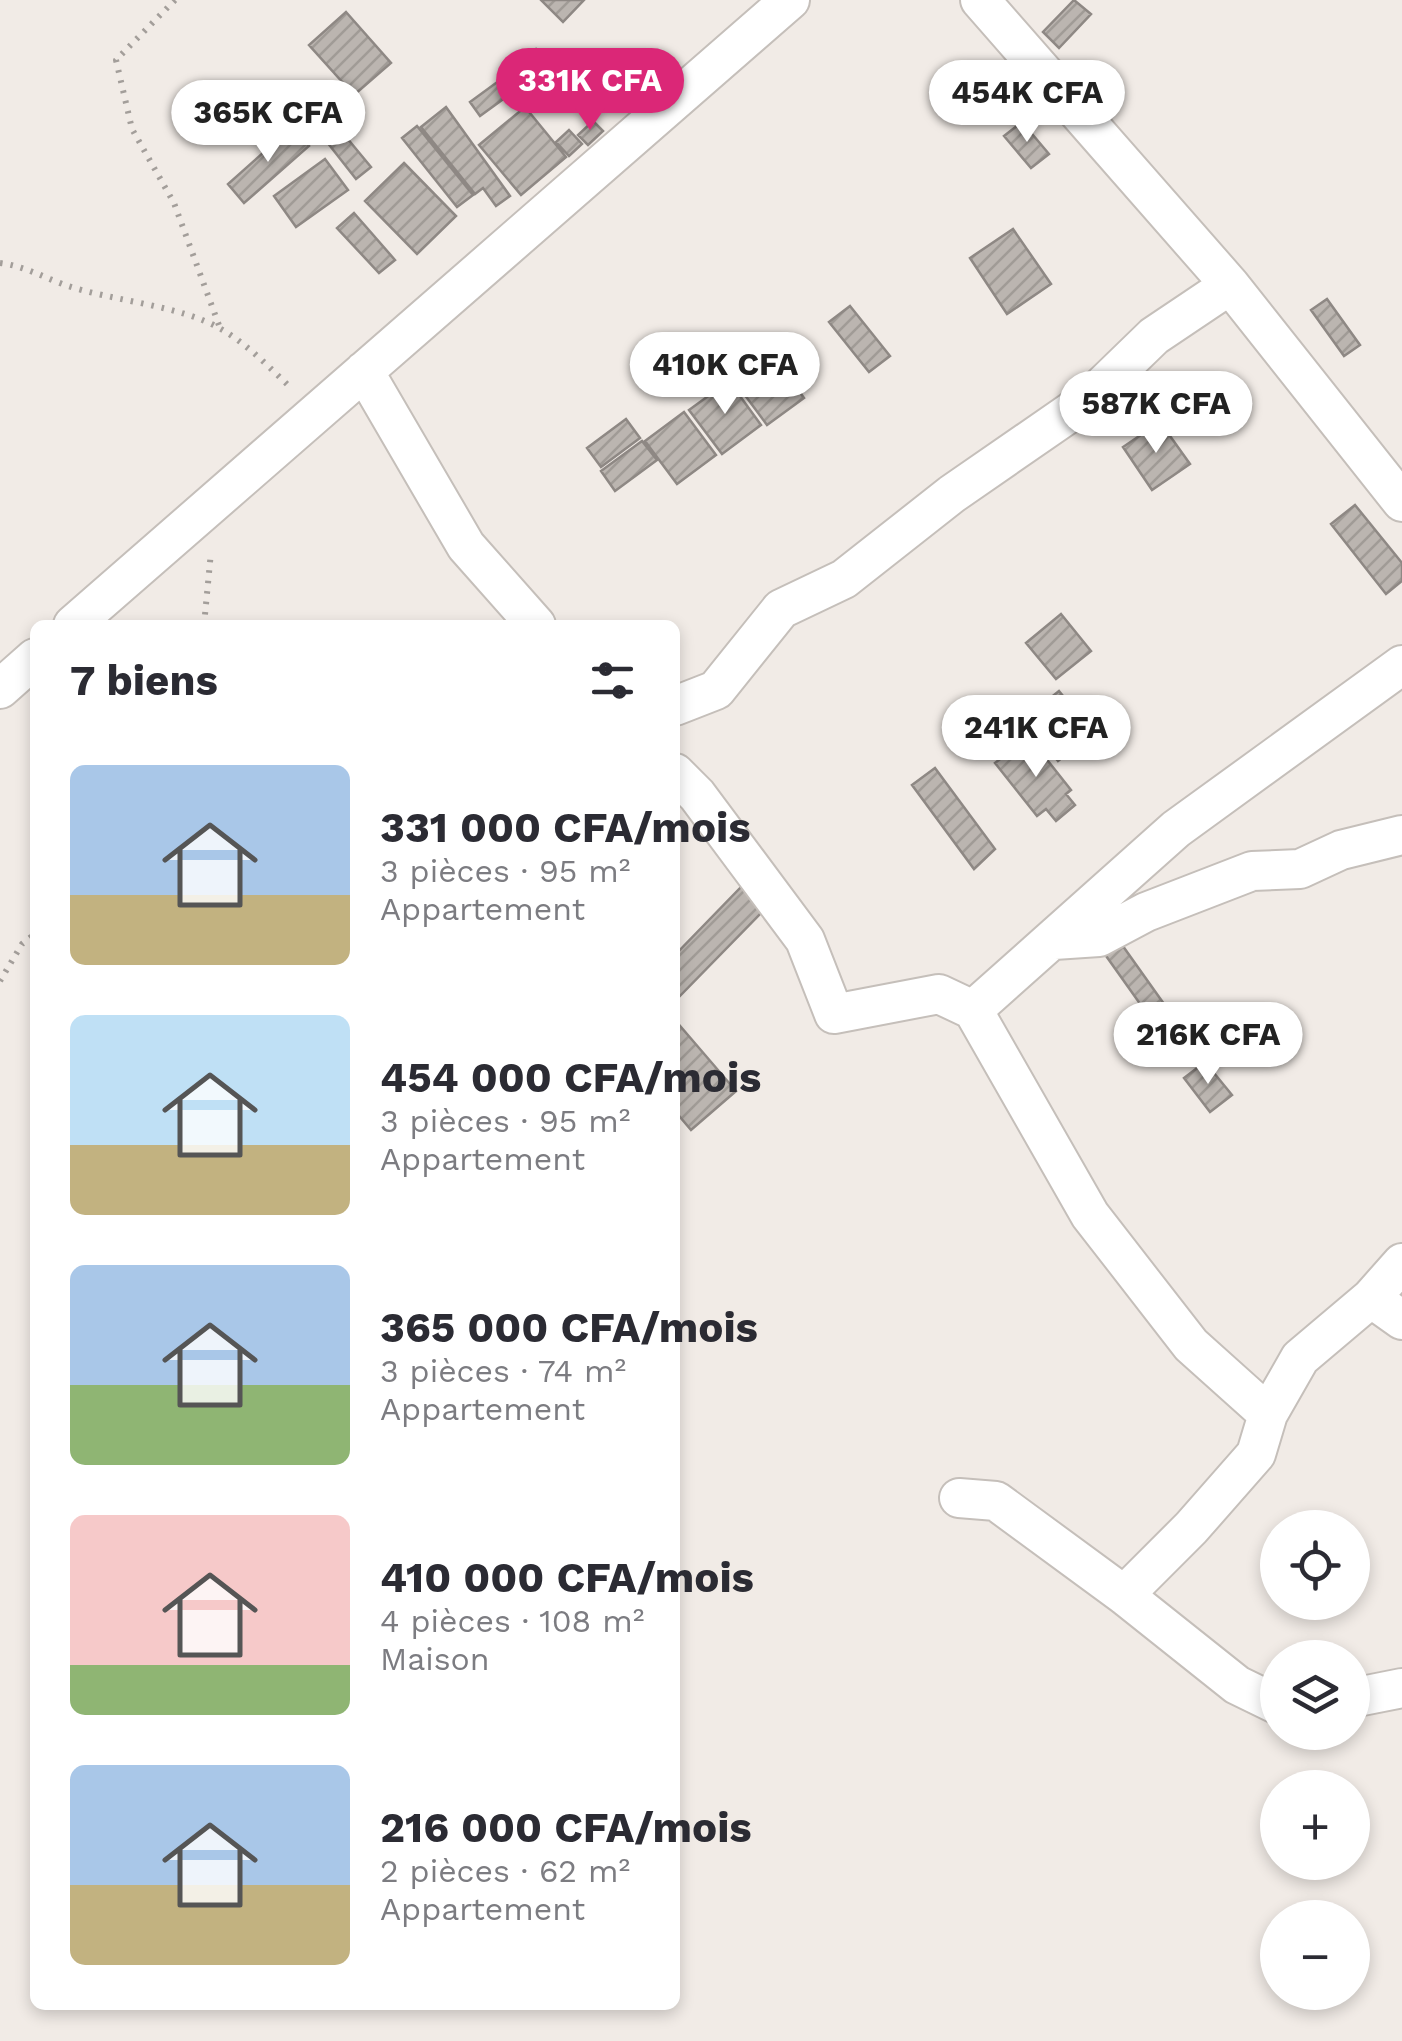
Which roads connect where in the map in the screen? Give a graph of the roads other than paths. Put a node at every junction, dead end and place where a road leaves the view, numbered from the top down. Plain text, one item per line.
1 (790, 0) edge
2 (980, 0) edge
3 (1230, 285) junction
4 (364, 371) junction
5 (1402, 502) edge
6 (78, 620) edge
7 (532, 620) edge
8 (30, 662) edge
9 (1402, 665) edge
10 (0, 689) edge
11 (680, 704) edge
12 (680, 779) edge
13 (1402, 835) edge
14 (1054, 940) junction
15 (973, 1010) junction
16 (1402, 1262) edge
17 (1371, 1298) junction
18 (1402, 1320) edge
19 (1268, 1414) junction
20 (959, 1498) dead end
21 (1124, 1595) junction
22 (1402, 1688) edge
23 (1370, 1694) edge
24 (1260, 1696) edge

1 - 4 street
2 - 3 street
3 - 5 street
3 - 11 street
4 - 6 street
4 - 7 street
8 - 10 street
9 - 14 street
12 - 15 street
13 - 14 street
14 - 15 street
15 - 19 street
16 - 17 street
17 - 18 street
17 - 19 street
19 - 21 street
20 - 21 street
21 - 24 street
22 - 23 street

